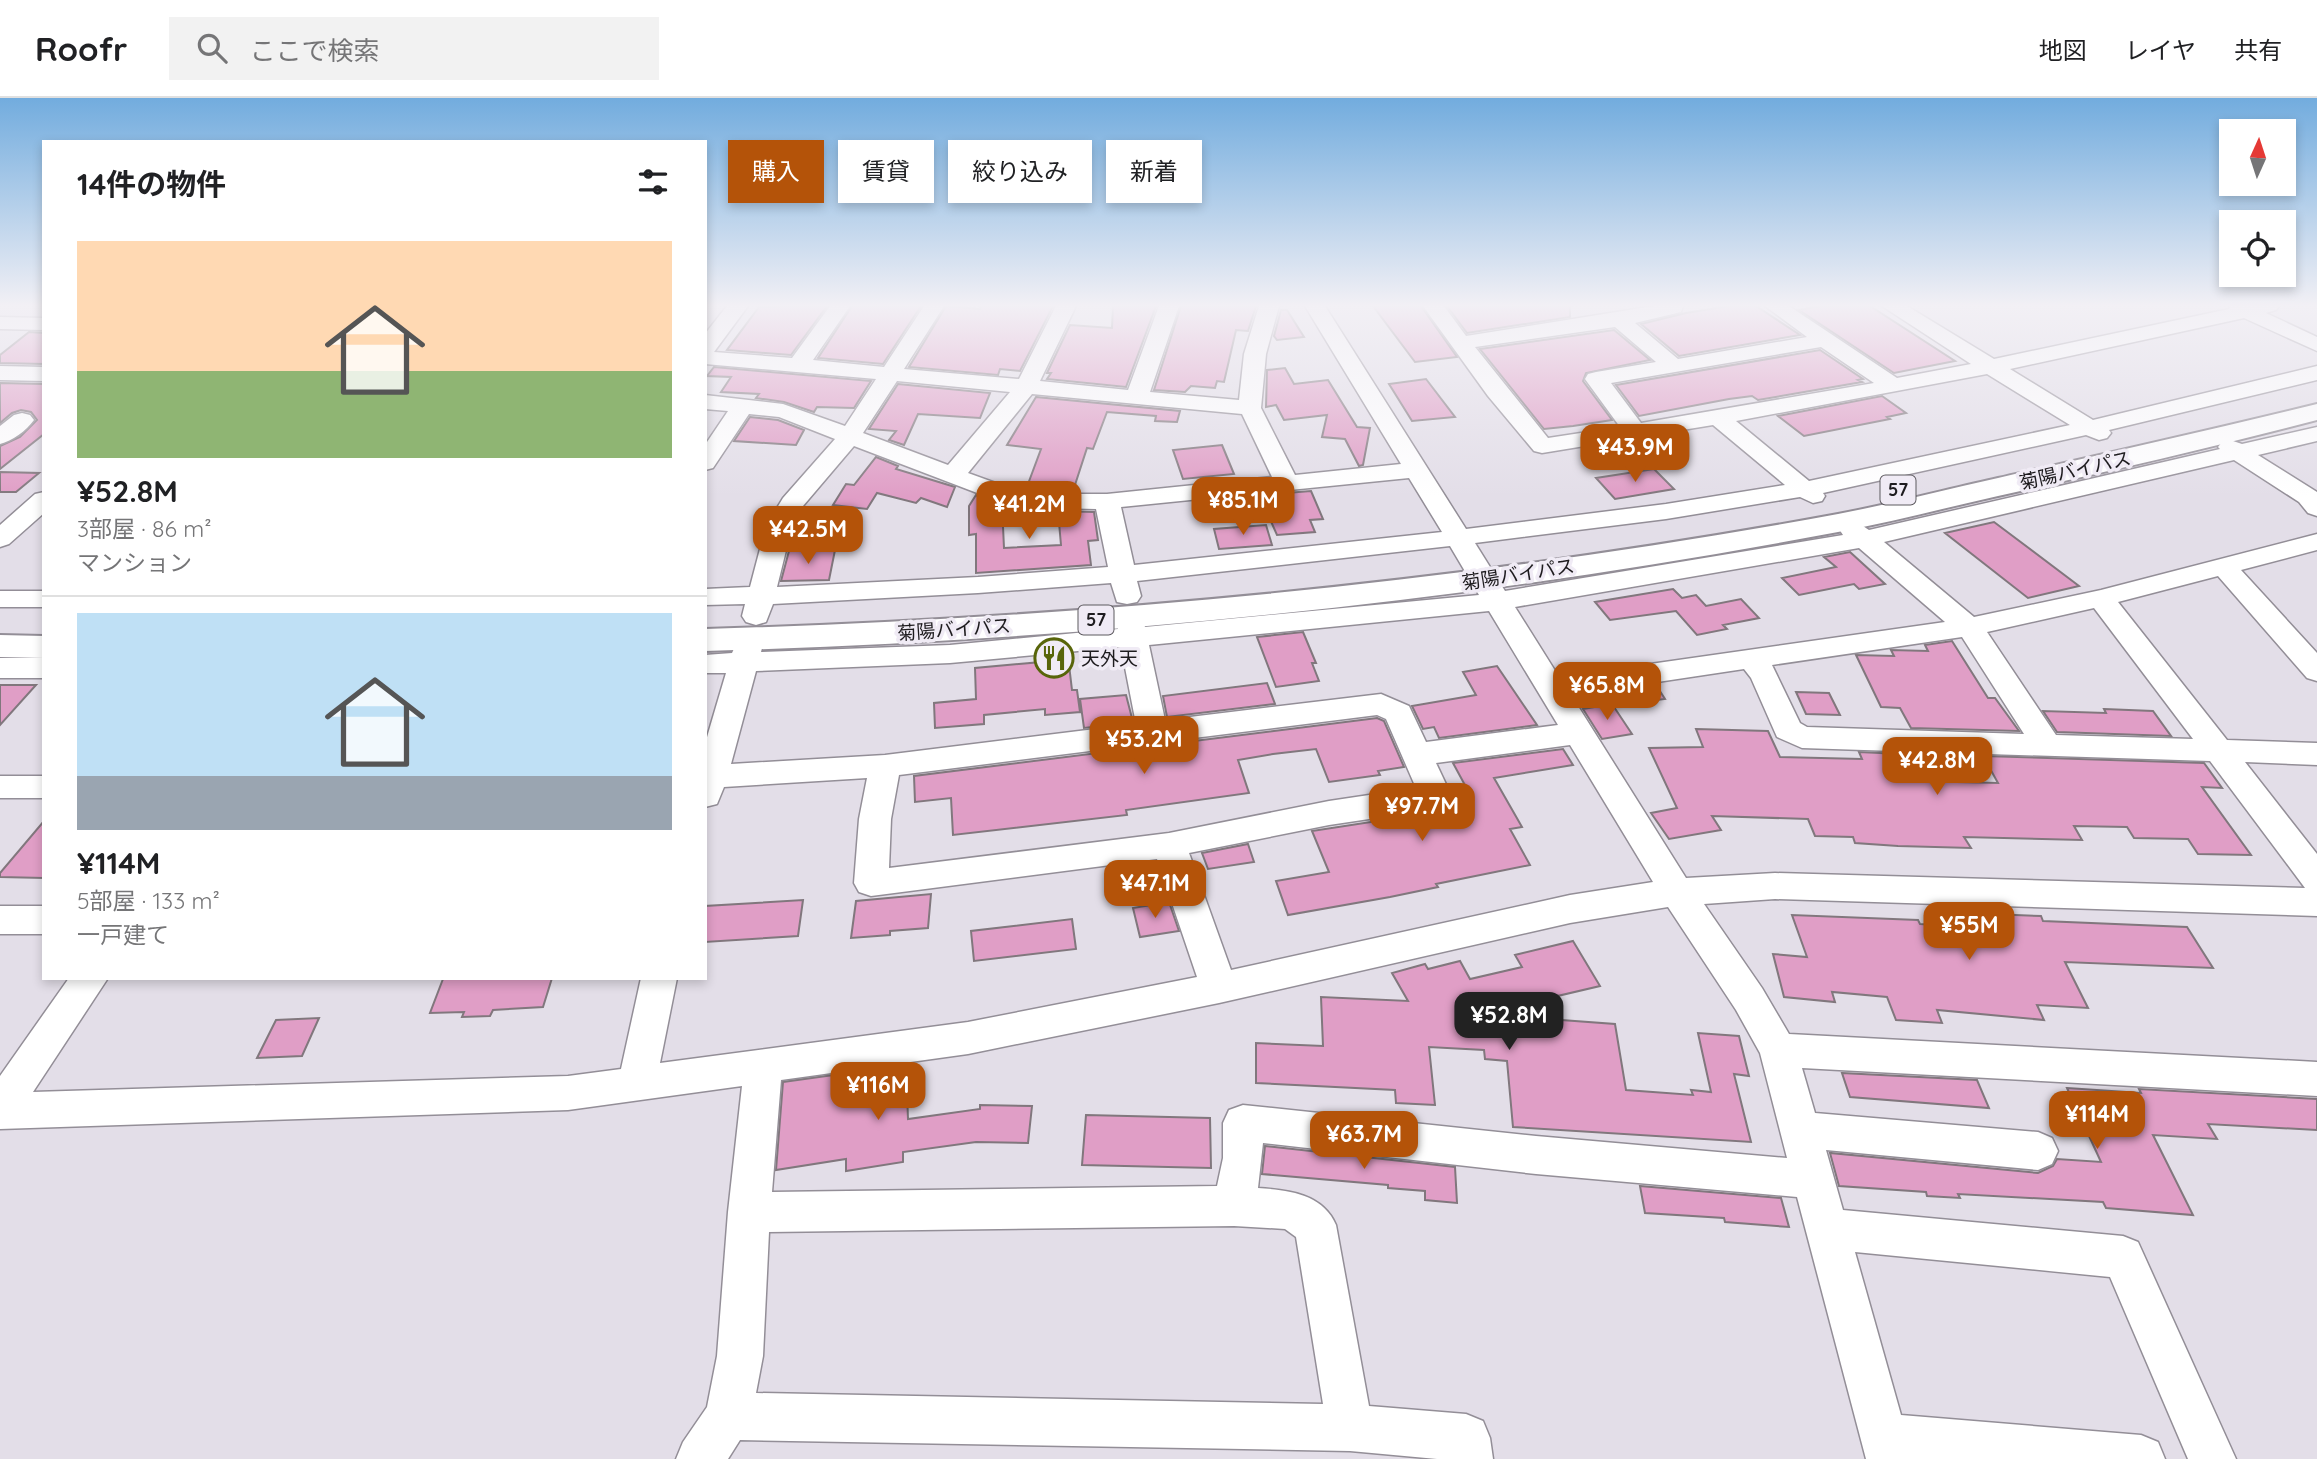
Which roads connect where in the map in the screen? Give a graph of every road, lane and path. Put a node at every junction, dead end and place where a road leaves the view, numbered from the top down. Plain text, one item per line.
1 (844, 370) edge
2 (893, 370) edge
3 (1035, 370) edge
4 (1147, 370) edge
5 (1254, 370) edge
6 (1355, 370) edge
7 (1482, 370) edge
8 (1647, 370) edge
9 (1869, 370) edge
10 (1972, 370) edge
11 (1996, 370) edge
12 (0, 373) edge
13 (2317, 373) edge
14 (42, 374) edge
15 (890, 374) junction
16 (1892, 385) junction
17 (1027, 386) junction
18 (2317, 393) edge
19 (1138, 397) junction
20 (707, 402) edge
21 (743, 406) junction
22 (1250, 408) junction
23 (2317, 412) edge
24 (0, 419) edge
25 (1720, 419) junction
26 (1636, 432) junction
27 (2317, 434) edge
28 (2102, 435) junction
29 (850, 436) junction
30 (0, 437) edge
31 (2213, 438) junction
32 (2241, 453) junction
33 (707, 460) edge
34 (1417, 470) junction
35 (952, 476) junction
36 (1287, 483) junction
37 (2287, 483) junction
38 (2317, 483) edge
39 (1107, 501) junction
40 (36, 506) edge
41 (2317, 508) edge
42 (0, 512) edge
43 (1833, 514) junction
44 (0, 539) edge
45 (2317, 542) edge
46 (2224, 567) junction
47 (1480, 569) junction
48 (707, 598) edge
49 (2101, 598) junction
50 (0, 599) edge
51 (42, 599) edge
52 (1128, 606) junction
53 (707, 619) edge
54 (0, 623) edge
55 (42, 623) edge
56 (1969, 627) junction
57 (753, 629) junction
58 (707, 640) edge
59 (0, 646) edge
60 (42, 647) edge
61 (1753, 661) junction
62 (707, 663) edge
63 (0, 668) edge
64 (42, 668) edge
65 (2317, 671) edge
66 (1551, 688) junction
67 (1579, 733) junction
68 (1154, 734) junction
69 (2049, 746) junction
70 (2218, 751) junction
71 (1419, 754) junction
72 (2317, 754) edge
73 (885, 766) junction
74 (707, 783) edge
75 (0, 787) edge
76 (42, 788) edge
77 (1169, 845) junction
78 (2317, 879) edge
79 (1677, 892) junction
80 (2317, 902) edge
81 (0, 920) edge
82 (42, 920) edge
83 (89, 980) edge
84 (659, 980) edge
85 (1219, 988) junction
86 (1778, 1050) junction
87 (763, 1067) junction
88 (2317, 1079) edge
89 (636, 1082) junction
90 (0, 1110) edge
91 (1800, 1130) junction
92 (2038, 1151) dead end
93 (1814, 1179) junction
94 (1234, 1206) junction
95 (749, 1213) junction
96 (1828, 1229) junction
97 (728, 1416) junction
98 (1350, 1429) junction
99 (1887, 1448) edge
100 (700, 1459) edge
101 (1469, 1459) edge
102 (2141, 1459) edge
103 (2212, 1459) edge

1 - 15 street
2 - 15 street
3 - 17 street
4 - 19 street
5 - 22 street
6 - 34 street
7 - 26 street
8 - 26 street
9 - 16 street
10 - 16 street
11 - 28 street
12 - 14 street
13 - 28 street
15 - 17 street
15 - 29 street
16 - 25 street
17 - 19 street
17 - 35 street
18 - 28 highway, 菊陽バイパス / 57
19 - 22 street
20 - 21 street
21 - 29 street
21 - 33 street
22 - 36 street
23 - 31 highway, 菊陽バイパス / 57
24 - 30 street
25 - 26 street
25 - 43 street
27 - 32 street
28 - 43 highway, 菊陽バイパス / 57
29 - 35 street
29 - 57 street
31 - 32 street
31 - 43 highway, 菊陽バイパス / 57
32 - 37 street
32 - 43 street
34 - 36 street
34 - 47 street
35 - 39 street
36 - 39 street
37 - 38 street
37 - 41 street
39 - 52 street
40 - 42 street
40 - 44 street
43 - 47 highway, 菊陽バイパス / 57
43 - 47 street
43 - 56 street
45 - 46 street
46 - 49 street
46 - 65 street
47 - 52 highway, 菊陽バイパス / 57
47 - 52 street
47 - 66 street
48 - 57 street
49 - 56 street
49 - 70 street
50 - 51 street
52 - 57 highway, 菊陽バイパス / 57
52 - 57 street
52 - 68 street
53 - 57 highway, 菊陽バイパス / 57
54 - 55 highway
56 - 61 street
56 - 69 street
57 - 58 highway, 菊陽バイパス / 57
57 - 62 street
57 - 74 street
59 - 60 highway
61 - 66 street
61 - 69 street
63 - 64 street
66 - 67 street
67 - 71 street
67 - 79 street
68 - 71 street
68 - 73 street
69 - 70 street
70 - 72 street
70 - 78 street
71 - 77 street
73 - 74 street
73 - 77 street
75 - 76 street
77 - 85 street
79 - 80 street
79 - 85 street
79 - 86 street
81 - 82 street
83 - 90 street
84 - 89 street
85 - 87 street
86 - 88 street
86 - 91 street
87 - 89 street
87 - 95 street
89 - 90 street
91 - 92 street
91 - 93 street
93 - 94 street
93 - 96 street
94 - 95 street
94 - 98 street
95 - 97 street
96 - 99 street
96 - 103 street
97 - 98 street
97 - 100 street
98 - 101 street
99 - 102 street

